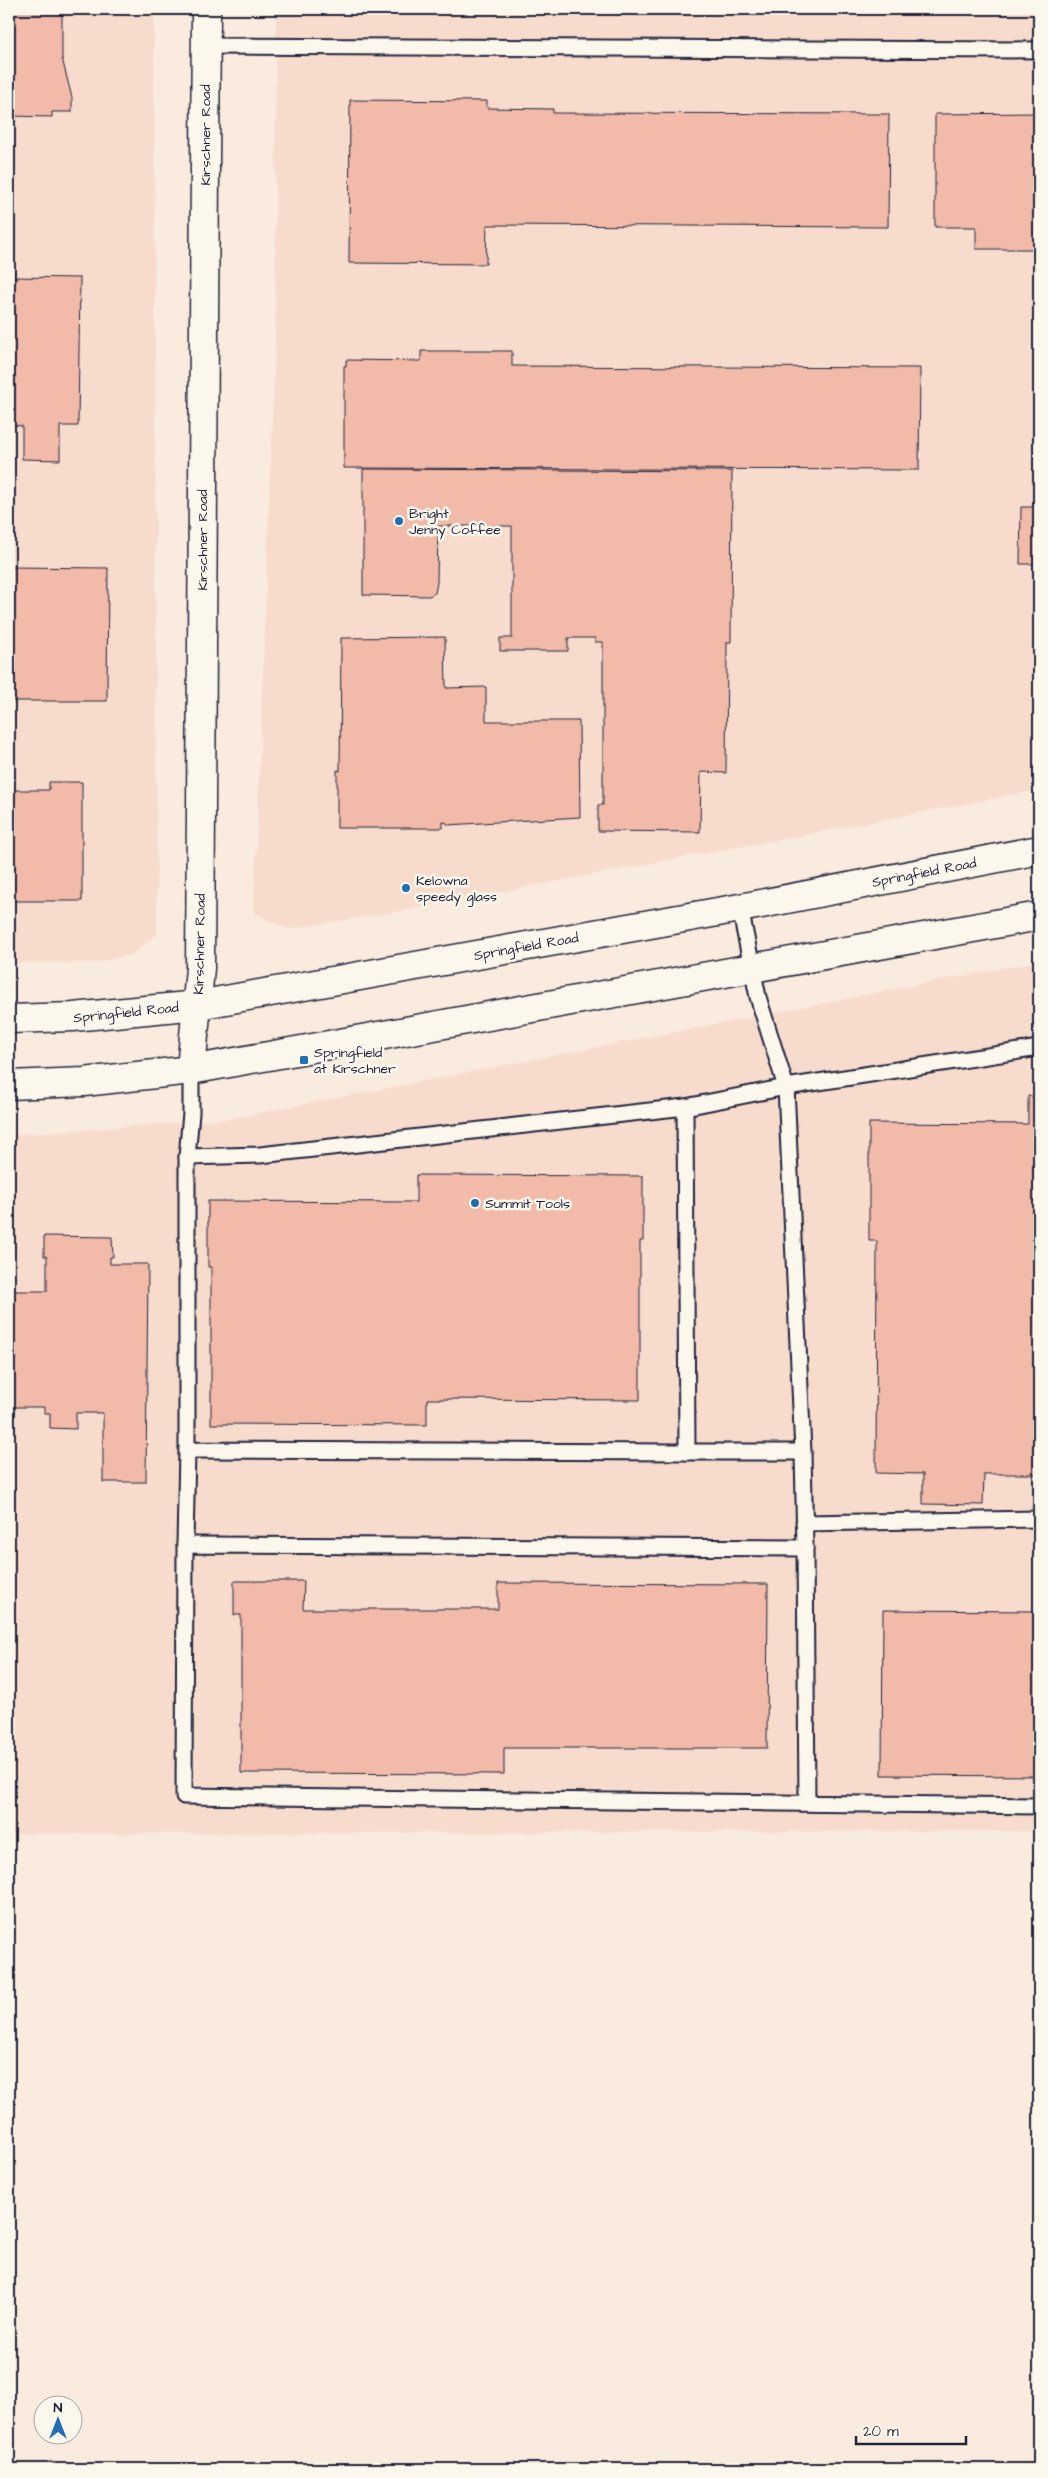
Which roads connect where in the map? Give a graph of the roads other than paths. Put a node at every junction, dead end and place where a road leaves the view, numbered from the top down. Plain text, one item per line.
1 (206, 9) edge
2 (206, 46) junction
3 (1039, 50) edge
4 (1039, 850) edge
5 (740, 908) junction
6 (1039, 916) edge
7 (752, 969) junction
8 (198, 1005) junction
9 (9, 1019) edge
10 (1039, 1048) edge
11 (191, 1070) junction
12 (9, 1084) edge
13 (786, 1087) junction
14 (685, 1107) junction
15 (187, 1157) junction
16 (186, 1450) junction
17 (687, 1452) junction
18 (803, 1452) junction
19 (1039, 1519) edge
20 (804, 1523) junction
21 (185, 1545) junction
22 (805, 1548) junction
23 (807, 1802) junction
24 (1039, 1806) edge

1 - 2 main road, Kirschner Road
2 - 3 lane
2 - 8 main road, Kirschner Road
4 - 5 main road, Springfield Road
5 - 7 lane
5 - 8 main road, Springfield Road
6 - 7 main road
7 - 11 main road
7 - 13 lane
8 - 9 main road, Springfield Road
8 - 11 main road, Kirschner Road
10 - 13 lane
11 - 12 main road
11 - 15 lane
13 - 14 lane
13 - 18 lane
14 - 15 lane
14 - 17 lane
15 - 16 lane
16 - 17 lane
16 - 21 lane
17 - 18 lane
18 - 20 lane
19 - 20 lane
20 - 22 lane
21 - 22 lane
21 - 23 lane
22 - 23 lane
23 - 24 lane

